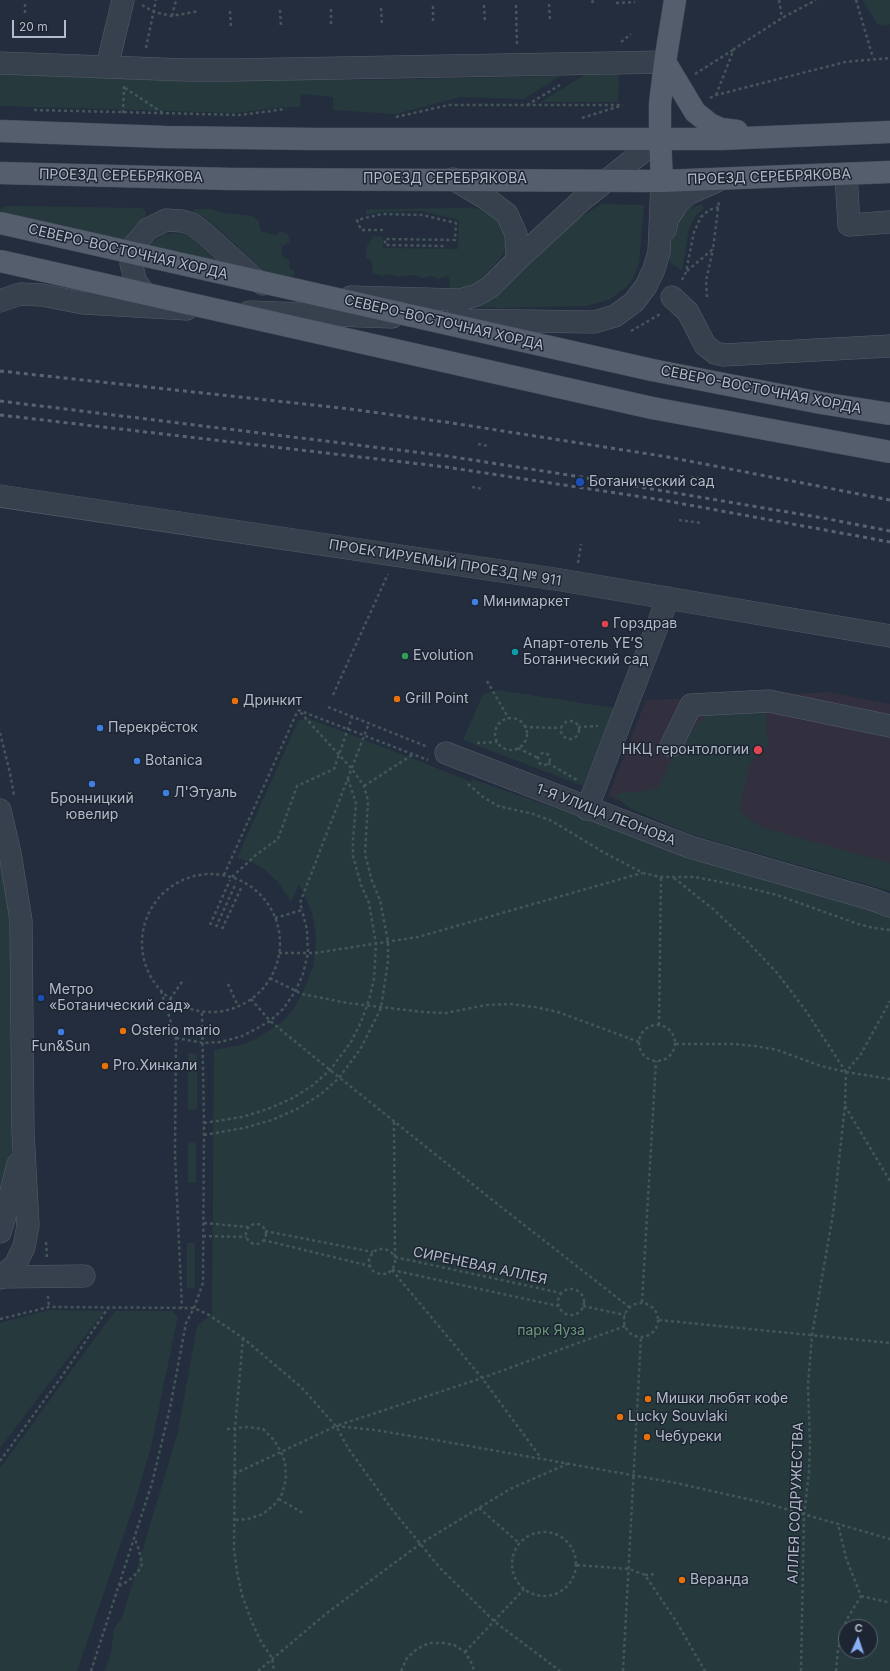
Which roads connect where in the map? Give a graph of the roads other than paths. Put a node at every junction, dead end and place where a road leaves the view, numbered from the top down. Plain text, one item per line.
1 (675, 0) edge
2 (132, 2) edge
3 (0, 62) edge
4 (664, 62) junction
5 (123, 76) junction
6 (0, 131) edge
7 (890, 132) edge
8 (91, 136) junction
9 (770, 137) junction
10 (660, 138) junction
11 (0, 143) edge
12 (890, 172) edge
13 (0, 173) edge
14 (846, 174) junction
15 (79, 176) junction
16 (453, 179) junction
17 (719, 180) junction
18 (606, 181) junction
19 (662, 181) junction
20 (0, 188) edge
21 (890, 222) edge
22 (0, 223) edge
23 (660, 252) junction
24 (517, 260) junction
25 (0, 261) edge
26 (646, 286) junction
27 (0, 301) edge
28 (176, 309) junction
29 (890, 346) edge
30 (890, 414) edge
31 (890, 452) edge
32 (0, 496) edge
33 (668, 598) junction
34 (890, 636) edge
35 (890, 726) edge
36 (671, 746) dead end
37 (439, 758) road end
38 (587, 808) junction
39 (0, 810) edge
40 (890, 906) edge
41 (23, 1132) junction
42 (0, 1232) edge
43 (84, 1276) dead end
44 (0, 1278) edge

1 - 4 main road
2 - 5 street
3 - 5 street
4 - 5 street
4 - 9 main road
4 - 10 main road
6 - 8 main road
7 - 9 main road
8 - 10 main road
8 - 11 main road
9 - 10 main road
10 - 18 street
10 - 19 main road
12 - 14 main road, ПРОЕЗД СЕРЕБРЯКОВА
13 - 15 main road, ПРОЕЗД СЕРЕБРЯКОВА
14 - 17 main road, ПРОЕЗД СЕРЕБРЯКОВА
14 - 21 street
15 - 16 main road, ПРОЕЗД СЕРЕБРЯКОВА
15 - 20 main road
16 - 18 main road, ПРОЕЗД СЕРЕБРЯКОВА
16 - 24 street
17 - 19 main road, ПРОЕЗД СЕРЕБРЯКОВА
17 - 23 street
18 - 19 main road, ПРОЕЗД СЕРЕБРЯКОВА
18 - 24 street
19 - 23 street
22 - 30 main road, СЕВЕРО-ВОСТОЧНАЯ ХОРДА, bridge
23 - 26 street
24 - 28 street
25 - 31 main road, bridge
26 - 28 street
26 - 29 street
27 - 28 street
32 - 33 street, ПРОЕКТИРУЕМЫЙ ПРОЕЗД № 911
33 - 34 street, ПРОЕКТИРУЕМЫЙ ПРОЕЗД № 911
33 - 38 street
35 - 36 street
37 - 38 street, 1-Я УЛИЦА ЛЕОНОВА
38 - 40 street, 1-Я УЛИЦА ЛЕОНОВА
39 - 41 street
41 - 42 street
41 - 44 street
43 - 44 street

